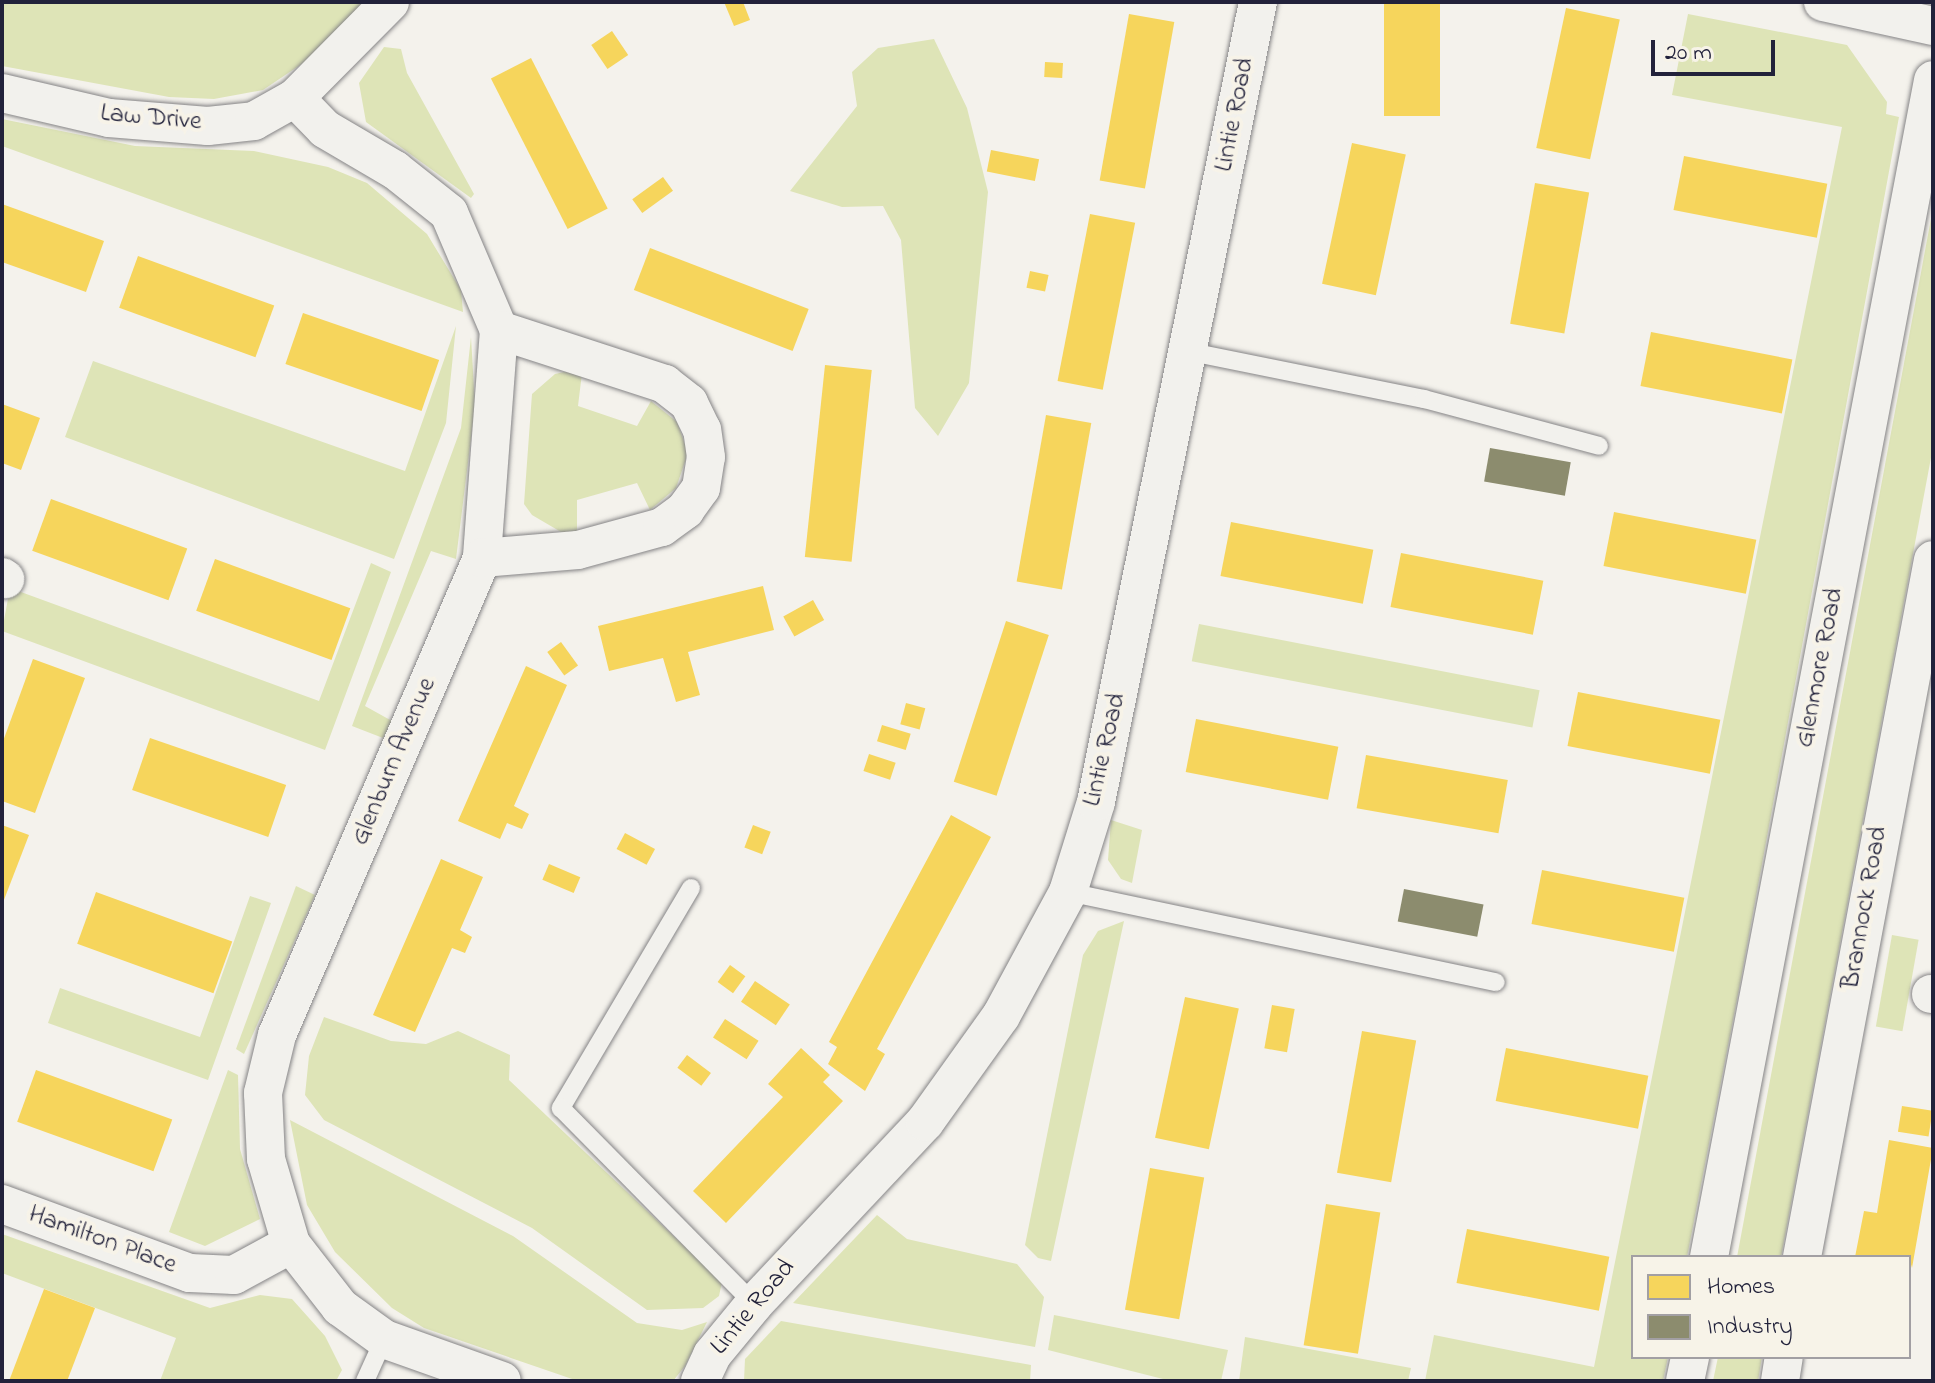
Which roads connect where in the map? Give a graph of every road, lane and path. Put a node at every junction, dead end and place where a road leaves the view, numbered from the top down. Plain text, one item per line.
1 (390, 2) edge
2 (1258, 2) edge
3 (1823, 2) edge
4 (1933, 26) edge
5 (1933, 80) edge
6 (2, 93) edge
7 (295, 98) junction
8 (499, 330) junction
9 (1191, 352) junction
10 (1599, 446) dead end
11 (482, 558) junction
12 (1933, 560) edge
13 (691, 888) dead end
14 (1068, 892) junction
15 (1496, 982) dead end
16 (2, 1204) edge
17 (291, 1244) junction
18 (1709, 1255) edge
19 (1802, 1255) edge
20 (754, 1304) junction
21 (384, 1339) junction
22 (1690, 1359) edge
23 (365, 1381) edge
24 (502, 1381) edge
25 (700, 1381) edge
26 (1685, 1381) edge

1 - 7 street, Law Drive
2 - 9 street, Lintie Road
3 - 4 street
5 - 18 street, Glenmore Road
6 - 7 street, Law Drive
7 - 8 street, Glenburn Avenue
8 - 11 street, Glenburn Avenue
8 - 11 street
9 - 10 lane
9 - 14 street, Lintie Road
11 - 17 street, Glenburn Avenue
12 - 19 street, Brannock Road
13 - 20 lane
14 - 15 lane
14 - 20 street, Lintie Road
16 - 17 street, Hamilton Place
17 - 21 street, Glenburn Avenue
20 - 25 street, Lintie Road
21 - 23 lane
21 - 24 street, Glenburn Avenue
22 - 26 street

